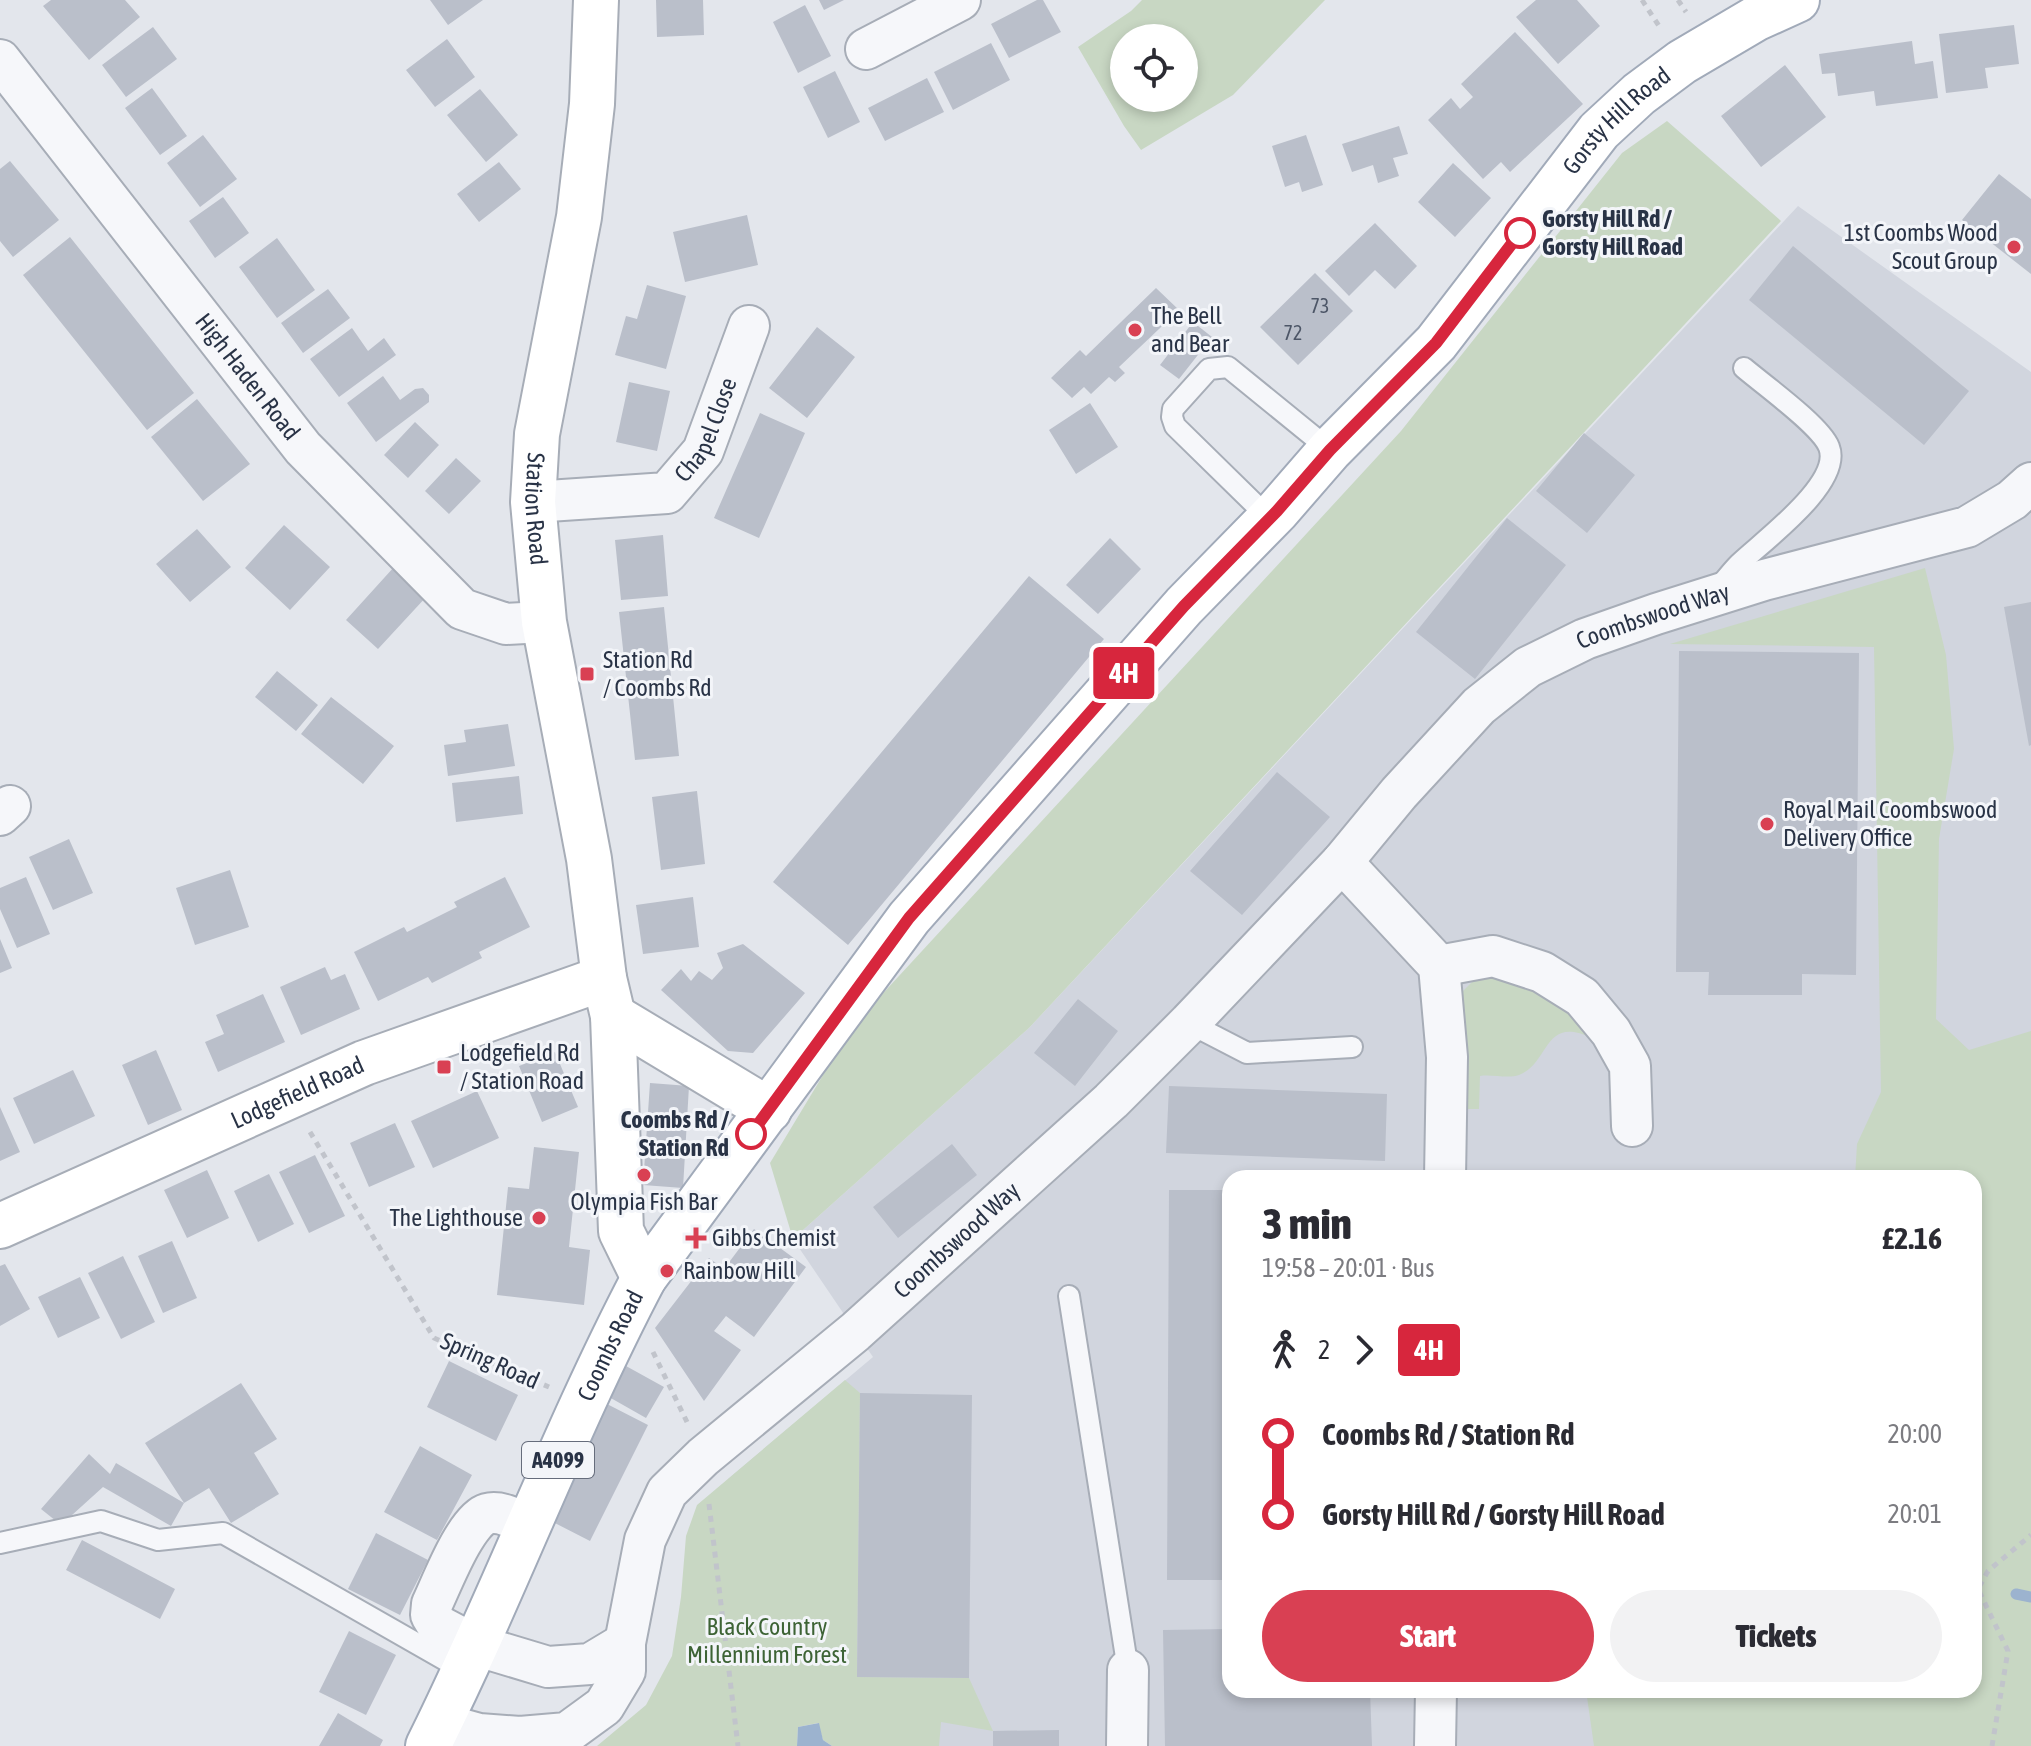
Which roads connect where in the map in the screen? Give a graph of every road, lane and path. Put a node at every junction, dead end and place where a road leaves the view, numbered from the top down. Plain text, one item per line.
1 (596, 0) edge
2 (960, 0) edge
3 (1797, 0) edge
4 (866, 49) dead end
5 (0, 60) edge
6 (749, 326) dead end
7 (1744, 368) dead end
8 (1330, 450) junction
9 (2031, 483) edge
10 (533, 502) junction
11 (1270, 519) junction
12 (1712, 596) junction
13 (544, 622) junction
14 (1342, 862) junction
15 (1439, 966) junction
16 (608, 997) junction
17 (1189, 1023) junction
18 (1352, 1047) dead end
19 (288, 1097) junction
20 (769, 1110) junction
21 (1632, 1126) dead end
22 (1445, 1170) edge
23 (0, 1226) edge
24 (644, 1278) junction
25 (1069, 1296) dead end
26 (651, 1348) dead end
27 (584, 1401) junction
28 (703, 1457) junction
29 (2031, 1535) edge
30 (0, 1543) edge
31 (1982, 1582) edge
32 (1982, 1597) edge
33 (625, 1643) junction
34 (469, 1658) junction
35 (1128, 1670) joint
36 (1436, 1698) edge
37 (433, 1734) edge
38 (738, 1746) edge
39 (1127, 1746) edge
40 (1435, 1746) edge
41 (1992, 1746) edge

1 - 10 main road, Station Road
2 - 4 street
3 - 8 main road, Gorsty Hill Road / A4099
5 - 13 street, High Haden Road
6 - 10 street, Chapel Close
7 - 12 lane
8 - 11 main road, Gorsty Hill Road / A4099
8 - 11 lane
9 - 12 street, Coombswood Way
10 - 13 main road, Station Road
11 - 20 main road, Gorsty Hill Road / A4099
12 - 14 street, Coombswood Way
13 - 16 main road, Station Road
14 - 15 street
14 - 17 street, Coombswood Way
15 - 21 street
15 - 22 street
16 - 19 main road, Lodgefield Road
16 - 20 main road
16 - 24 main road, Coombs Road
17 - 18 lane
17 - 28 street, Coombswood Way
19 - 23 main road, Lodgefield Road
19 - 27 path, Spring Road
20 - 24 main road, Gorsty Hill Road / A4099
24 - 27 main road, Coombs Road / A4099
25 - 35 lane
26 - 28 path
27 - 34 main road, Coombs Road / A4099
28 - 33 street, Coombswood Way
28 - 38 path
29 - 31 path
30 - 34 lane
32 - 41 path
33 - 34 street
33 - 37 street, Coombswood Way
34 - 37 main road, Coombs Road / A4099
35 - 39 street
36 - 40 street

